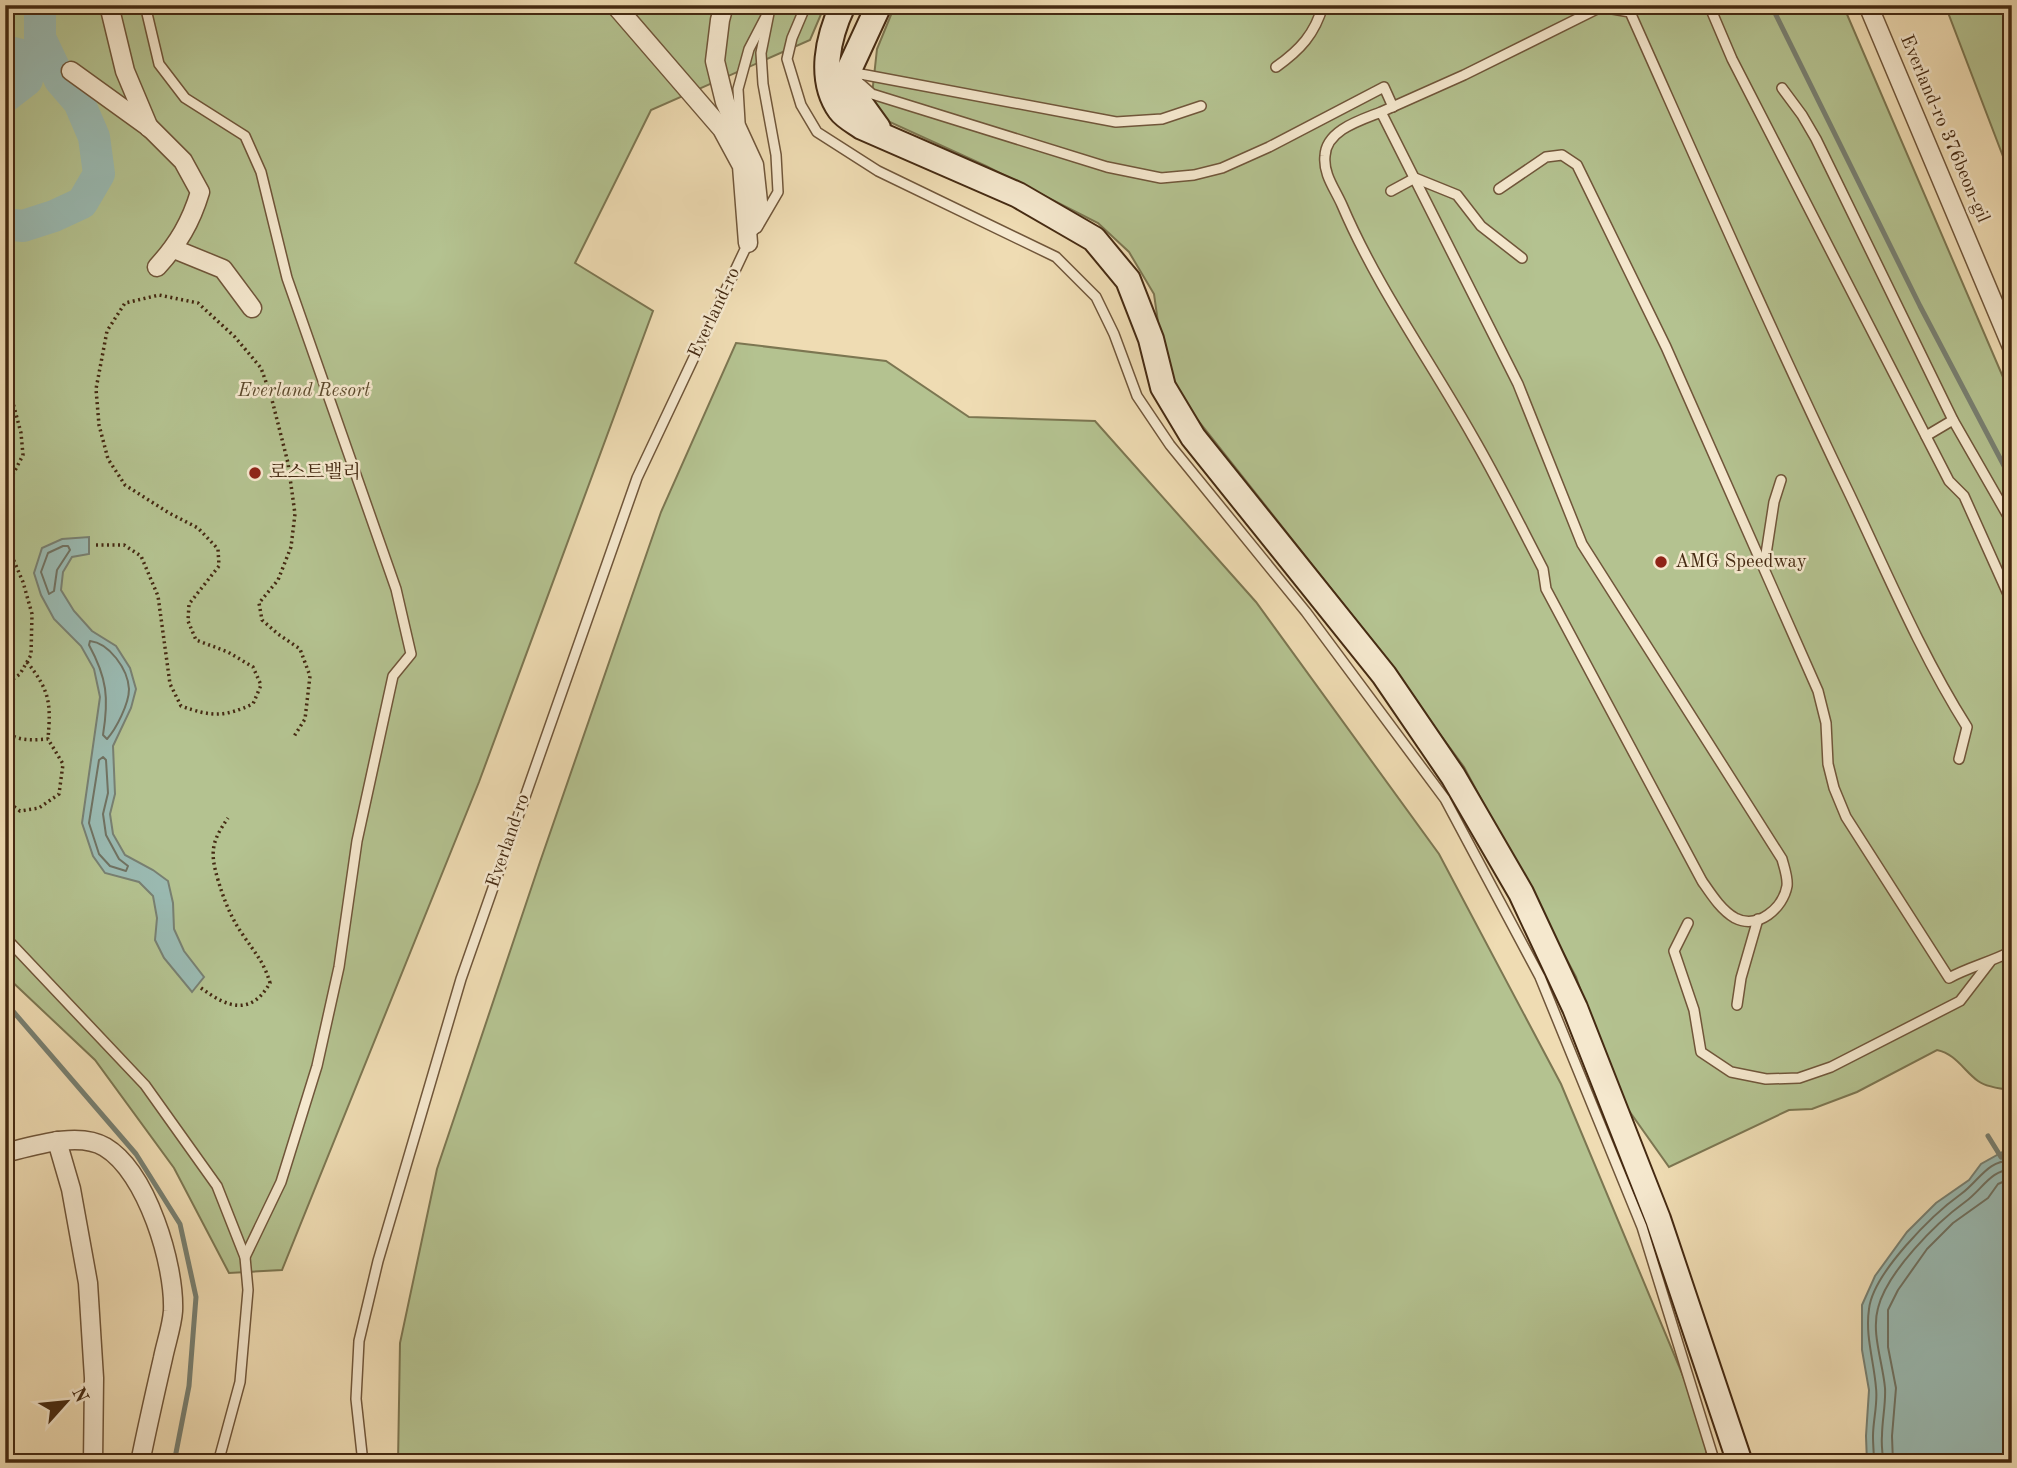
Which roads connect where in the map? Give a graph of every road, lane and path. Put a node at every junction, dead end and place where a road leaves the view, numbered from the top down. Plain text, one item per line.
1 (109, 5) edge
2 (145, 5) edge
3 (615, 5) edge
4 (724, 5) edge
5 (806, 5) edge
6 (843, 5) edge
7 (879, 5) edge
8 (1323, 5) edge
9 (1709, 5) edge
10 (1868, 5) edge
11 (770, 9) edge
12 (1276, 66) dead end
13 (71, 71) dead end
14 (848, 72) junction
15 (1782, 89) dead end
16 (1201, 106) dead end
17 (1394, 107) junction
18 (1381, 112) junction
19 (150, 128) junction
20 (740, 135) junction
21 (885, 136) junction
22 (742, 166) junction
23 (1415, 178) junction
24 (1499, 189) dead end
25 (1391, 191) dead end
26 (748, 243) junction
27 (174, 249) junction
28 (1522, 258) dead end
29 (157, 267) dead end
30 (252, 308) dead end
31 (2012, 347) edge
32 (5, 373) edge
33 (1953, 420) junction
34 (1926, 436) junction
35 (1781, 481) dead end
36 (5, 491) edge
37 (2012, 523) edge
38 (5, 540) edge
39 (96, 545) dead end
40 (1764, 569) junction
41 (2012, 603) edge
42 (27, 662) junction
43 (5, 685) edge
44 (5, 730) edge
45 (293, 738) dead end
46 (48, 739) junction
47 (1959, 759) dead end
48 (5, 800) edge
49 (228, 818) dead end
50 (1758, 919) junction
51 (1688, 923) dead end
52 (5, 937) edge
53 (2012, 951) edge
54 (1990, 962) junction
55 (201, 988) dead end
56 (1737, 1004) dead end
57 (57, 1141) junction
58 (5, 1153) edge
59 (245, 1256) junction
60 (93, 1463) edge
61 (140, 1463) edge
62 (218, 1463) edge
63 (363, 1463) edge
64 (1715, 1463) edge
65 (1740, 1463) edge

1 - 19 street
2 - 59 lane
3 - 22 street
4 - 20 street
5 - 64 lane
6 - 21 street
7 - 14 street
8 - 12 lane
9 - 34 lane
10 - 31 street, Everland-ro 376beon-gil
11 - 20 lane
11 - 26 lane, Everland-ro
13 - 19 street
14 - 16 lane
14 - 17 lane
14 - 21 street
15 - 33 lane
17 - 18 lane
17 - 47 lane
18 - 23 lane
18 - 50 lane
19 - 27 street
20 - 22 lane
20 - 26 street
21 - 65 street
22 - 26 street
23 - 25 lane
23 - 28 lane
23 - 50 lane
24 - 40 lane
26 - 63 lane, Everland-ro
27 - 29 street
27 - 30 street
32 - 36 path
33 - 34 lane
33 - 37 lane
34 - 41 lane
35 - 40 lane
38 - 42 path
39 - 45 path
40 - 54 lane
42 - 43 path
42 - 46 path
44 - 46 path
46 - 48 path
49 - 55 path
50 - 56 lane
51 - 54 lane
52 - 59 lane
53 - 54 lane
57 - 58 street
57 - 60 street
57 - 61 street
59 - 62 lane

